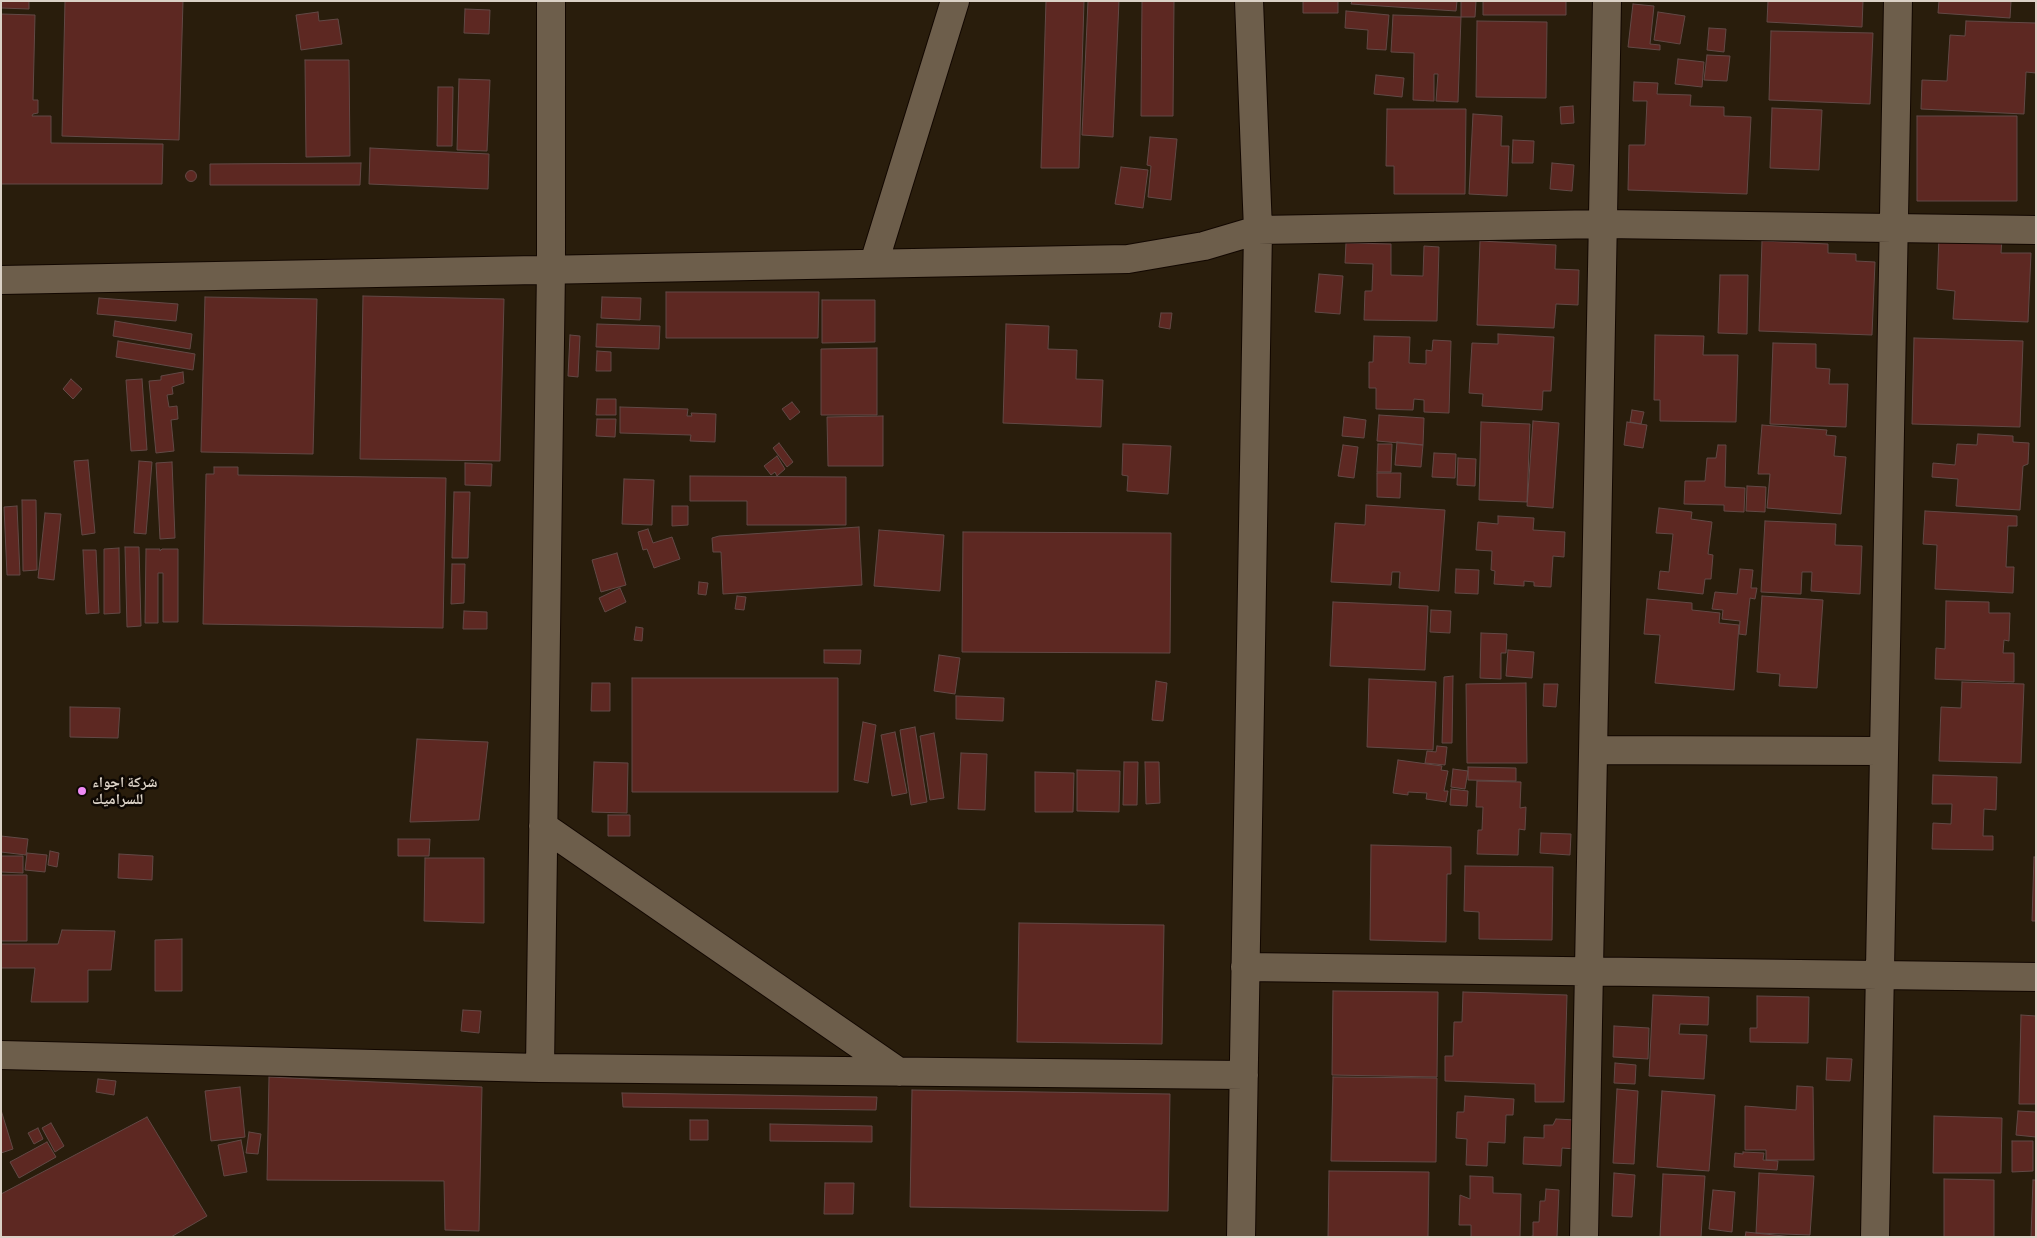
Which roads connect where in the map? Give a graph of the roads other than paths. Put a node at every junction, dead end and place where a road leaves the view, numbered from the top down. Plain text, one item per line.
1 (551, 1) edge
2 (954, 1) edge
3 (1249, 1) edge
4 (1607, 1) edge
5 (1898, 1) edge
6 (1604, 224) junction
7 (1258, 230) junction
8 (1895, 230) junction
9 (2036, 230) edge
10 (874, 263) junction
11 (551, 268) junction
12 (1, 280) edge
13 (1593, 750) junction
14 (1884, 751) junction
15 (543, 826) junction
16 (1245, 967) junction
17 (1588, 970) junction
18 (1879, 975) junction
19 (2036, 977) edge
20 (1, 1055) edge
21 (540, 1068) junction
22 (899, 1072) junction
23 (1244, 1075) junction
24 (1241, 1237) edge
25 (1584, 1237) edge
26 (1875, 1237) edge

1 - 11 street
2 - 10 street
3 - 7 street
4 - 6 street
5 - 8 street
6 - 7 street
6 - 8 street
6 - 13 street
7 - 10 street
7 - 16 street
8 - 9 street
8 - 14 street
10 - 11 street
11 - 12 street
11 - 15 street
13 - 14 street
13 - 17 street
14 - 18 street
15 - 21 street
15 - 22 street
16 - 17 street
16 - 23 street
17 - 18 street
17 - 25 street
18 - 19 street
18 - 26 street
20 - 21 street
21 - 22 street
22 - 23 street
23 - 24 street

